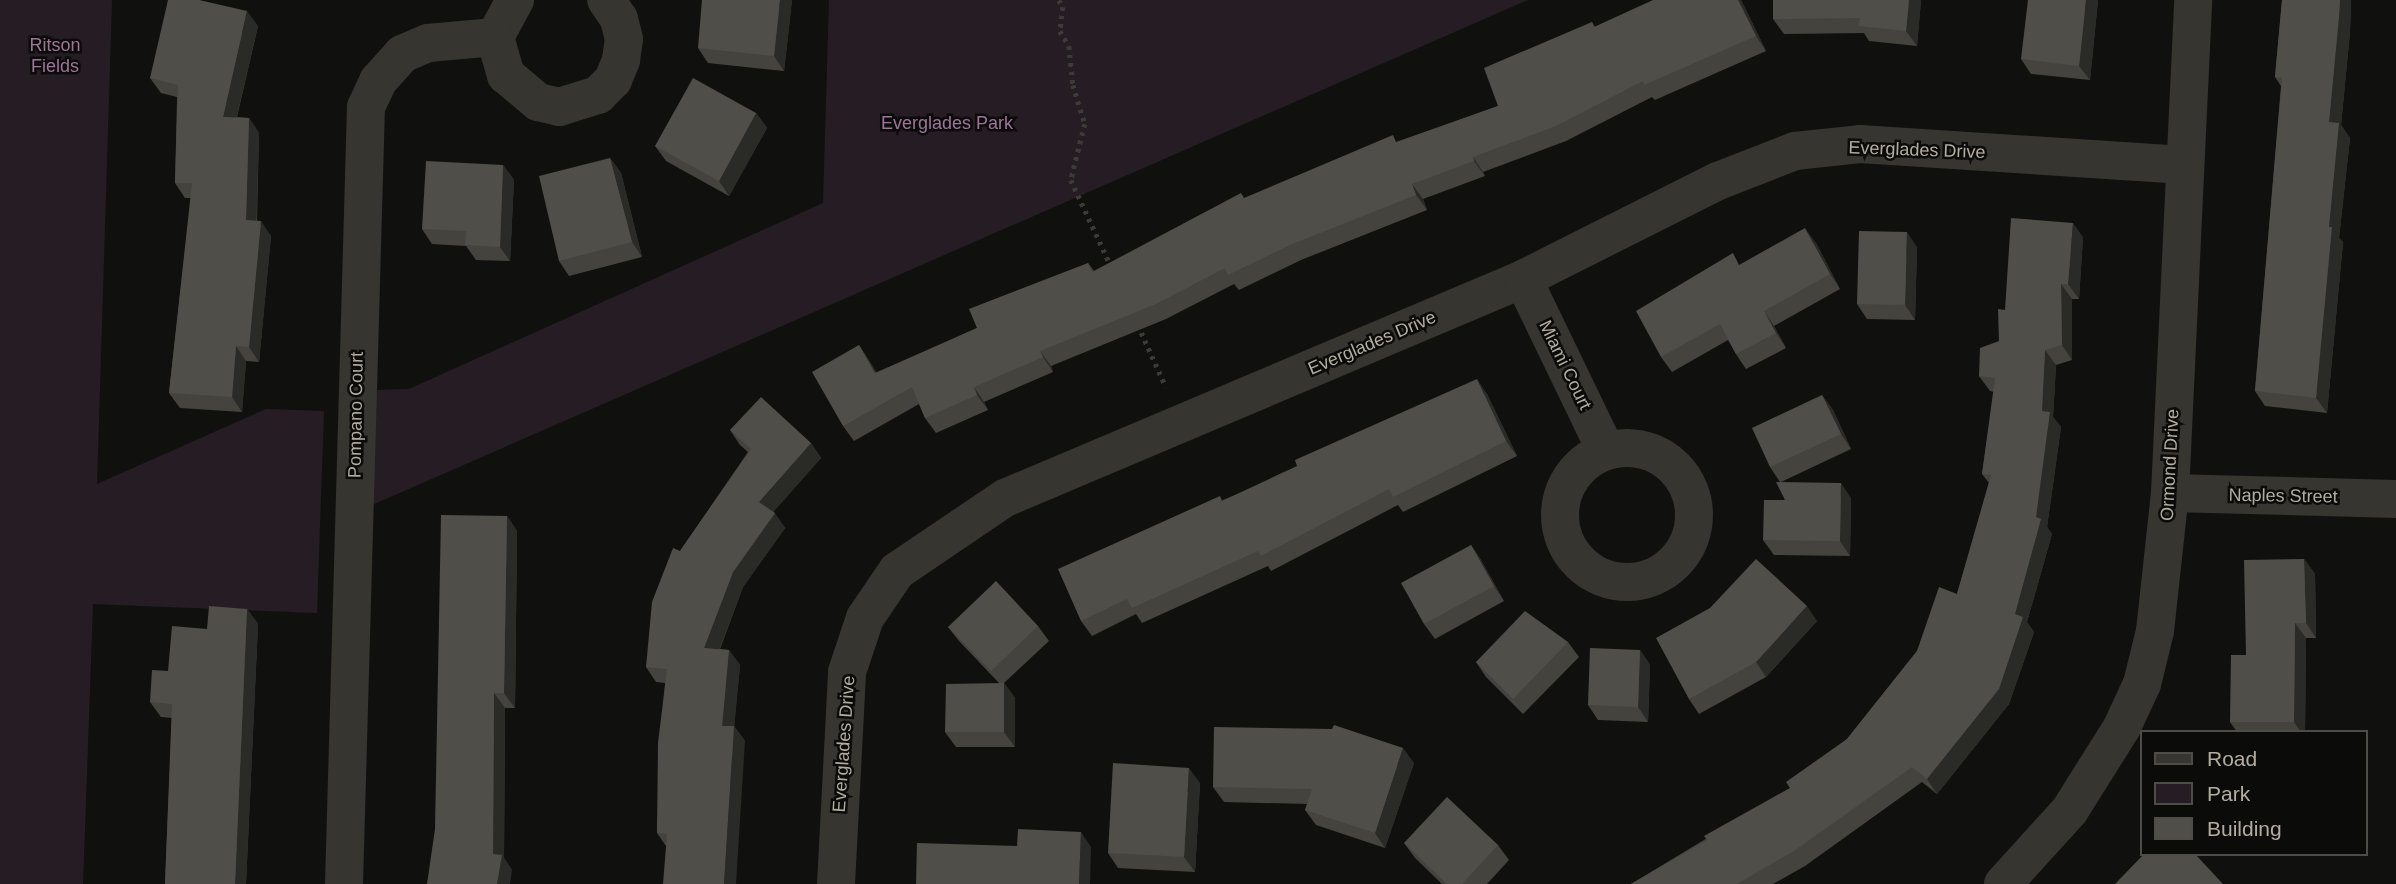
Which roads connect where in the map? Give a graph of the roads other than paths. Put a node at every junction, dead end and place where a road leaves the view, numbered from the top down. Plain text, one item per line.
1 (514, 0) edge
2 (606, 0) edge
3 (2193, 0) edge
4 (495, 37) junction
5 (2184, 165) junction
6 (1523, 279) junction
7 (1606, 451) dead end
8 (2170, 493) junction
9 (2396, 499) edge
10 (344, 884) edge
11 (836, 884) edge
12 (2003, 884) edge

1 - 4 street
2 - 4 street
3 - 5 street, Ormond Drive
4 - 10 street, Pompano Court
5 - 6 street, Everglades Drive
5 - 8 street, Ormond Drive
6 - 7 street, Miami Court
6 - 11 street, Everglades Drive
8 - 9 street, Naples Street
8 - 12 street, Ormond Drive

